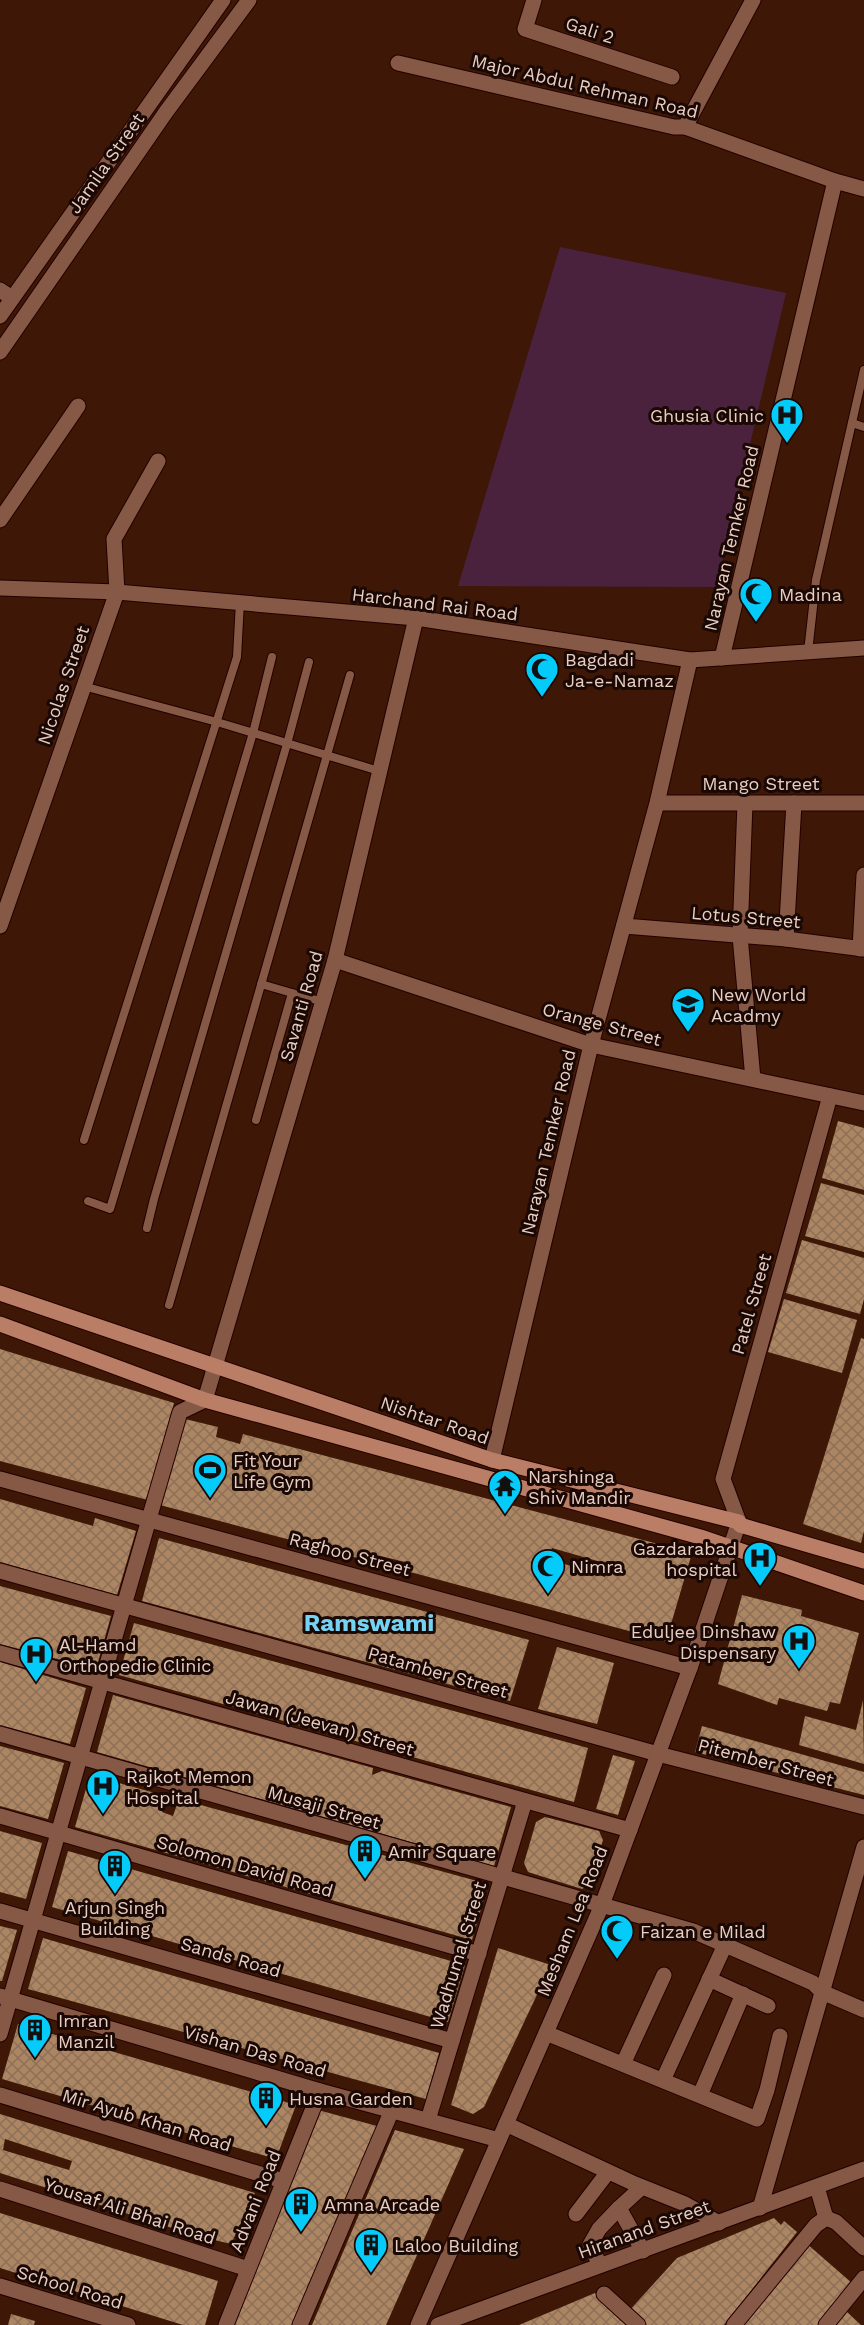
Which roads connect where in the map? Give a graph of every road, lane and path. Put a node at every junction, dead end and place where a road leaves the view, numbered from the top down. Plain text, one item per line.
1 (223, 0) edge
2 (249, 0) edge
3 (534, 0) edge
4 (753, 0) edge
5 (200, 32) junction
6 (218, 43) junction
7 (398, 63) dead end
8 (672, 77) dead end
9 (151, 100) junction
10 (166, 112) junction
11 (685, 127) junction
12 (836, 181) junction
13 (864, 189) edge
14 (61, 227) junction
15 (78, 238) junction
16 (6, 294) edge
17 (0, 316) edge
18 (0, 352) edge
19 (864, 370) edge
20 (78, 406) dead end
21 (852, 423) junction
22 (864, 427) edge
23 (158, 460) dead end
24 (0, 520) edge
25 (0, 588) edge
26 (117, 592) junction
27 (240, 602) junction
28 (416, 618) junction
29 (864, 648) edge
30 (808, 652) junction
31 (272, 657) dead end
32 (722, 658) junction
33 (690, 660) junction
34 (309, 662) dead end
35 (350, 675) dead end
36 (83, 686) junction
37 (217, 722) junction
38 (253, 733) junction
39 (287, 744) junction
40 (327, 755) junction
41 (379, 771) junction
42 (657, 803) junction
43 (745, 803) junction
44 (794, 803) junction
45 (864, 803) edge
46 (864, 875) edge
47 (0, 926) edge
48 (624, 926) junction
49 (740, 936) junction
50 (786, 939) junction
51 (862, 949) edge
52 (335, 960) junction
53 (261, 984) junction
54 (292, 993) junction
55 (323, 1002) junction
56 (591, 1045) junction
57 (753, 1080) junction
58 (830, 1096) junction
59 (864, 1103) edge
60 (256, 1120) dead end
61 (84, 1140) dead end
62 (88, 1201) dead end
63 (147, 1228) dead end
64 (0, 1293) edge
65 (169, 1305) dead end
66 (0, 1324) edge
67 (215, 1367) junction
68 (205, 1400) junction
69 (492, 1460) junction
70 (0, 1479) edge
71 (148, 1519) junction
72 (739, 1522) junction
73 (732, 1548) junction
74 (864, 1561) edge
75 (0, 1571) edge
76 (864, 1593) edge
77 (123, 1605) junction
78 (0, 1653) edge
79 (690, 1668) junction
80 (101, 1682) junction
81 (0, 1734) edge
82 (658, 1754) junction
83 (80, 1758) junction
84 (525, 1801) junction
85 (864, 1808) edge
86 (0, 1816) edge
87 (630, 1830) junction
88 (58, 1833) junction
89 (864, 1847) edge
90 (502, 1877) junction
91 (602, 1905) junction
92 (0, 1911) edge
93 (33, 1920) junction
94 (725, 1945) junction
95 (479, 1954) junction
96 (664, 1976) dead end
97 (710, 1978) junction
98 (822, 1992) junction
99 (743, 1994) junction
100 (5, 1998) edge
101 (768, 2006) dead end
102 (864, 2010) edge
103 (546, 2033) junction
104 (0, 2034) edge
105 (780, 2036) dead end
106 (452, 2041) junction
107 (623, 2064) junction
108 (663, 2080) junction
109 (320, 2091) junction
110 (0, 2095) edge
111 (700, 2095) junction
112 (392, 2110) junction
113 (428, 2120) junction
114 (506, 2124) junction
115 (499, 2140) junction
116 (864, 2169) edge
117 (608, 2172) junction
118 (284, 2181) junction
119 (642, 2187) junction
120 (817, 2187) junction
121 (0, 2189) edge
122 (619, 2208) junction
123 (760, 2208) junction
124 (576, 2214) dead end
125 (826, 2218) junction
126 (719, 2223) junction
127 (864, 2248) edge
128 (643, 2250) junction
129 (600, 2265) junction
130 (248, 2269) junction
131 (864, 2278) edge
132 (0, 2286) edge
133 (604, 2294) dead end
134 (128, 2325) edge
135 (226, 2325) edge
136 (300, 2325) edge
137 (418, 2325) edge
138 (438, 2325) edge
139 (638, 2325) edge
140 (734, 2325) edge
141 (826, 2325) edge

1 - 5 street, Jamila Street
2 - 6 street, Jamila Street
3 - 8 street, Gali 2
4 - 11 street
5 - 6 street
5 - 9 street, Jamila Street
6 - 10 street, Jamila Street
7 - 11 street, Major Abdul Rehman Road
9 - 10 street
9 - 14 street, Jamila Street
10 - 15 street, Jamila Street
11 - 12 street, Major Abdul Rehman Road
12 - 13 street, Major Abdul Rehman Road
12 - 32 street, Narayan Temker Road
14 - 15 street
14 - 16 street, Jamila Street
15 - 18 street, Jamila Street
16 - 17 street, Jamila Street
19 - 21 lane
20 - 24 street
21 - 22 lane
21 - 30 lane
23 - 26 street, Nicolas Street
25 - 26 street, Harchand Rai Road
26 - 27 street, Harchand Rai Road
26 - 36 street, Nicolas Street
27 - 28 street, Harchand Rai Road
27 - 37 lane
28 - 33 street, Harchand Rai Road
28 - 41 street, Savanti Road
29 - 30 street, Harchand Rai Road
30 - 32 street, Harchand Rai Road
31 - 38 lane
32 - 33 street, Harchand Rai Road
33 - 42 street, Narayan Temker Road
34 - 39 lane
35 - 40 lane
36 - 37 lane
36 - 47 street, Nicolas Street
37 - 38 lane
37 - 61 lane
38 - 39 lane
38 - 62 lane
39 - 40 lane
39 - 63 lane
40 - 41 lane
40 - 53 lane
41 - 52 street, Savanti Road
42 - 43 street, Mango Street
42 - 48 street, Narayan Temker Road
43 - 44 street, Mango Street
43 - 49 street
44 - 45 street, Mango Street
44 - 50 street
46 - 51 street
48 - 49 street, Lotus Street
48 - 56 street, Narayan Temker Road
49 - 50 street, Lotus Street
49 - 57 street
50 - 51 street, Lotus Street
52 - 55 street, Savanti Road
52 - 56 street, Orange Street
53 - 54 lane
53 - 65 lane
54 - 55 lane
54 - 60 lane
55 - 67 street, Savanti Road
56 - 57 street, Orange Street
56 - 69 street, Narayan Temker Road
57 - 58 street, Orange Street
58 - 59 street, Orange Street
58 - 72 street, Patel Street
64 - 67 main road, Nishtar Road
66 - 68 main road
67 - 68 street, Savanti Road
67 - 69 main road, Nishtar Road
68 - 71 street
68 - 73 main road
69 - 72 main road, Nishtar Road
70 - 71 street, Raghoo Street
71 - 77 street
71 - 79 street, Raghoo Street
72 - 73 street, Mesham Lea Road
72 - 74 main road, Nishtar Road
73 - 76 main road
73 - 79 street, Mesham Lea Road
75 - 77 street, Patamber Street
77 - 80 street
77 - 82 street, Patamber Street
78 - 80 street, Jawan (Jeevan) Street
79 - 82 street, Mesham Lea Road
80 - 83 street
80 - 84 street, Jawan (Jeevan) Street
81 - 83 street, Musaji Street
82 - 85 street, Pitember Street
82 - 87 street, Mesham Lea Road
83 - 88 street
83 - 90 street, Musaji Street
84 - 87 street, Jawan (Jeevan) Street
84 - 90 street, Wadhumal Street
86 - 88 street, Solomon David Road
87 - 91 street, Mesham Lea Road
88 - 93 street
88 - 95 street, Solomon David Road
89 - 98 street
90 - 91 street, Musaji Street
90 - 95 street, Wadhumal Street
91 - 94 street, Musaji Street
91 - 103 street, Mesham Lea Road
92 - 93 street, Sands Road
93 - 100 street
93 - 106 street, Sands Road
94 - 97 street
94 - 98 street, Musaji Street
95 - 106 street, Wadhumal Street
96 - 107 street
97 - 99 street
97 - 108 street
98 - 102 street, Musaji Street
98 - 123 street
99 - 101 street
99 - 111 street
100 - 104 street
100 - 109 street, Vishan Das Road
103 - 107 street
103 - 114 street, Mesham Lea Road
105 - 111 street
106 - 113 street, Wadhumal Street
107 - 108 street
108 - 111 street
109 - 112 street, Vishan Das Road
109 - 118 street, Advani Road
110 - 118 street, Mir Ayub Khan Road
112 - 113 street, Vishan Das Road
112 - 136 street
113 - 115 street, Vishan Das Road
114 - 115 street, Mesham Lea Road
114 - 117 street
115 - 137 street, Mesham Lea Road
116 - 120 street, Hiranand Street
117 - 119 street
117 - 124 street
118 - 130 street, Advani Road
119 - 122 street
119 - 126 street
120 - 123 street, Hiranand Street
120 - 125 street
121 - 130 street, Yousaf Ali Bhai Road
122 - 128 street
122 - 129 street
123 - 126 street, Hiranand Street
125 - 127 street
125 - 140 street
126 - 128 street, Hiranand Street
128 - 129 street, Hiranand Street
129 - 138 street, Hiranand Street
130 - 135 street, Advani Road
131 - 141 street
132 - 134 street, School Road
133 - 139 street

